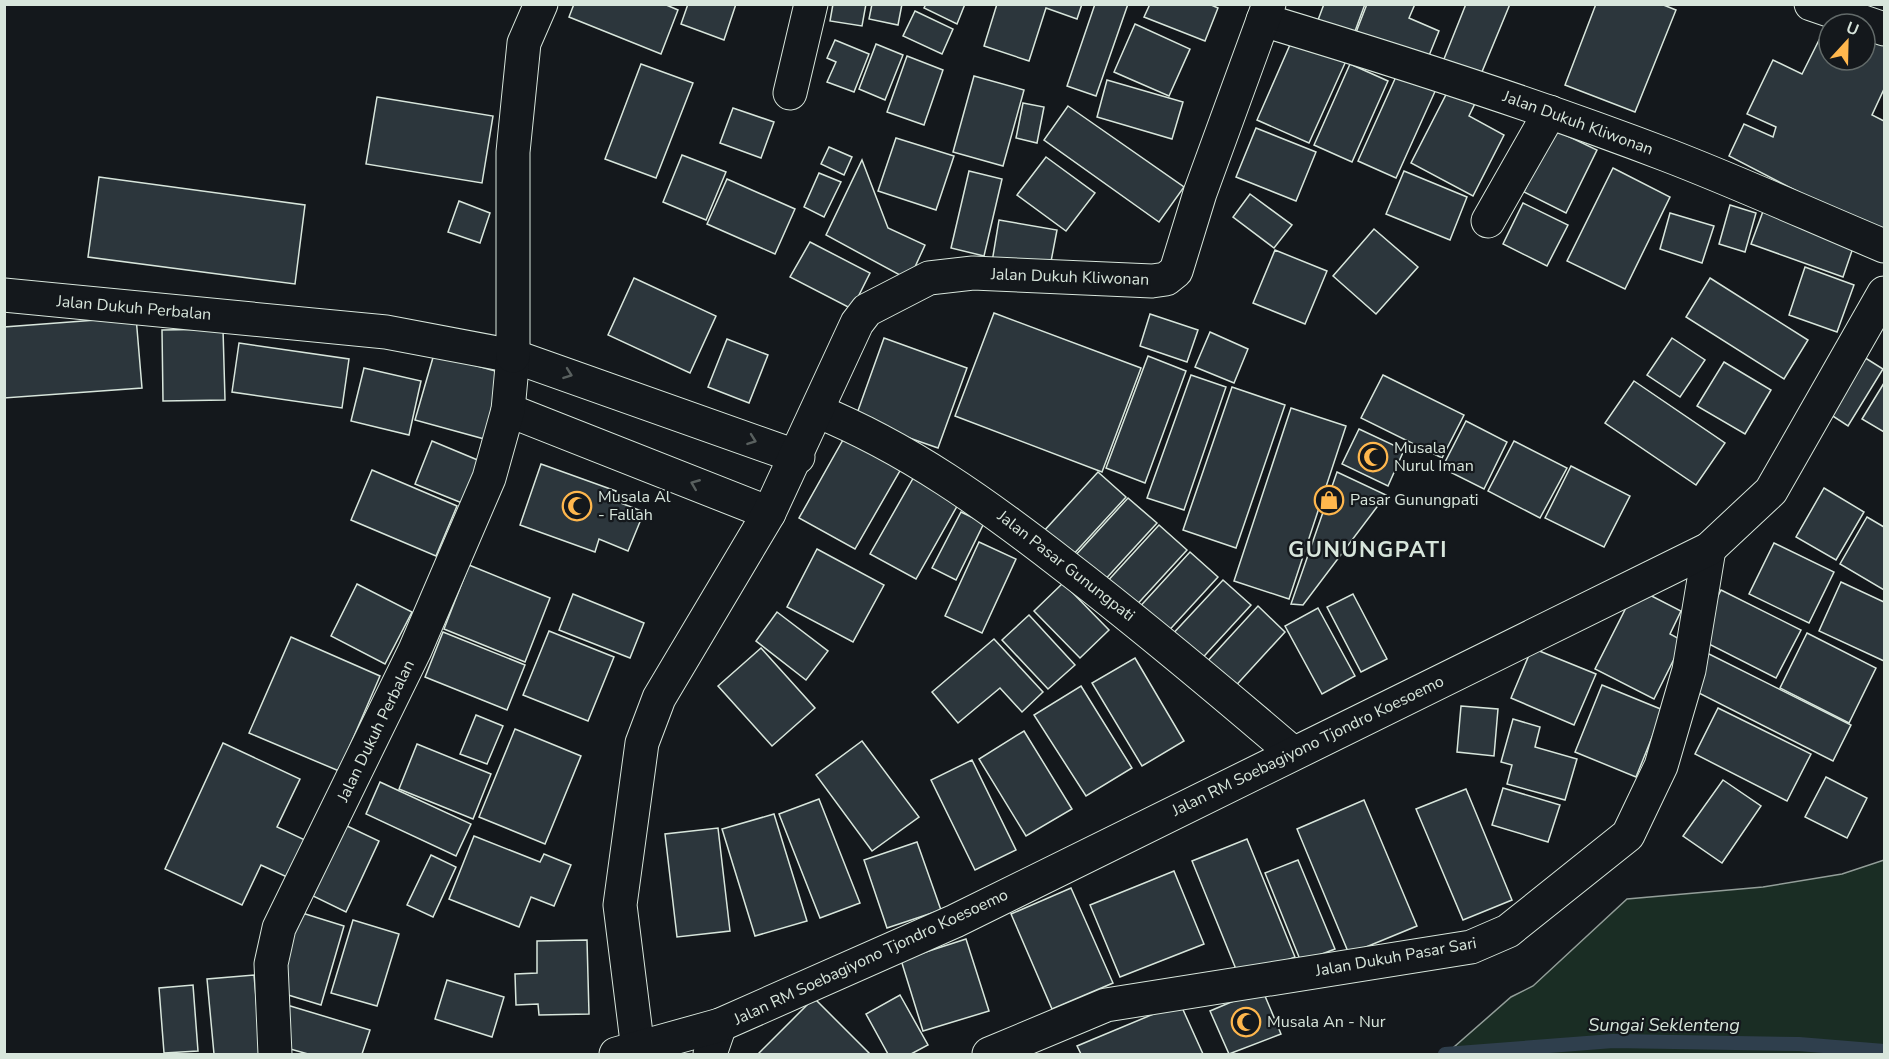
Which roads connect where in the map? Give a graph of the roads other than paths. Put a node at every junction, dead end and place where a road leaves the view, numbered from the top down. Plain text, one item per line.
1 (541, 4) edge
2 (811, 4) edge
3 (1810, 4) edge
4 (1266, 12) edge
5 (1884, 29) edge
6 (790, 93) dead end
7 (1550, 112) junction
8 (1488, 221) dead end
9 (1884, 246) edge
10 (1884, 293) edge
11 (4, 295) edge
12 (513, 356) junction
13 (508, 410) junction
14 (817, 411) junction
15 (798, 457) junction
16 (769, 513) junction
17 (1709, 549) junction
18 (1293, 753) junction
19 (715, 1040) edge
20 (627, 1052) edge
21 (275, 1054) edge
22 (989, 1054) edge

1 - 12 street
2 - 6 street
3 - 5 street
4 - 7 street, Jalan Dukuh Kliwonan
4 - 14 street, Jalan Dukuh Kliwonan
7 - 8 street
7 - 9 street, Jalan Dukuh Kliwonan
10 - 17 street, Jalan RM Soebagiyono Tjondro Koesoemo
11 - 12 street, Jalan Dukuh Perbalan
12 - 13 street, Jalan Dukuh Perbalan
12 -> 15 street, Jalan Dukuh Perbalan
16 -> 13 street
13 - 21 street, Jalan Dukuh Perbalan
14 - 15 street, Jalan Dukuh Kliwonan
14 - 18 street, Jalan Pasar Gunungpati
15 - 16 street
16 - 20 street
17 - 18 street, Jalan RM Soebagiyono Tjondro Koesoemo
17 - 22 street, Jalan Dukuh Pasar Sari
18 - 19 street, Jalan RM Soebagiyono Tjondro Koesoemo
19 - 20 street, Jalan RM Soebagiyono Tjondro Koesoemo

